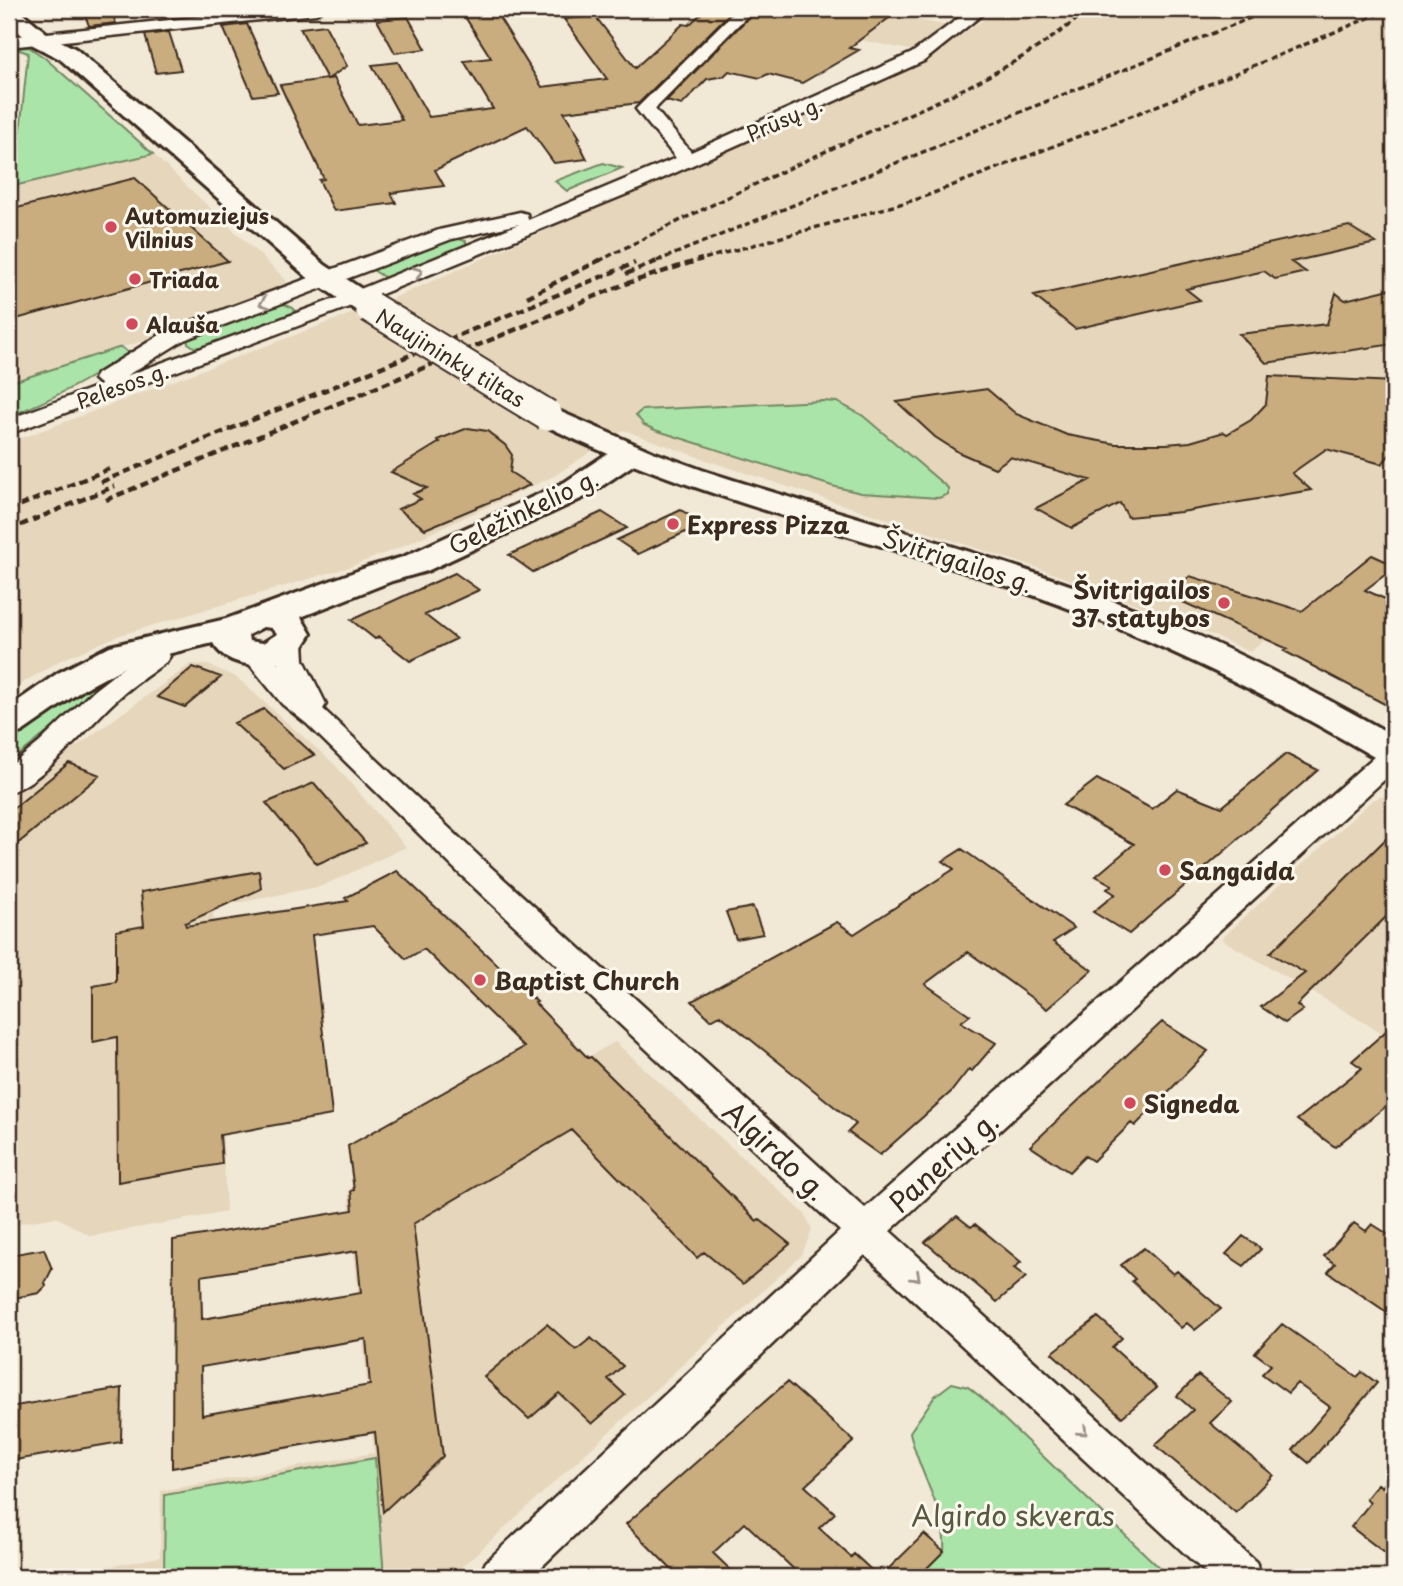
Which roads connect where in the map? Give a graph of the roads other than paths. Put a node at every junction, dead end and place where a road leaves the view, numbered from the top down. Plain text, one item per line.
1 (27, 9) edge
2 (316, 9) edge
3 (746, 9) edge
4 (971, 10) edge
5 (9, 12) edge
6 (9, 42) edge
7 (57, 44) junction
8 (692, 159) junction
9 (575, 208) junction
10 (446, 234) junction
11 (488, 244) junction
12 (328, 280) junction
13 (362, 302) junction
14 (176, 335) junction
15 (208, 353) junction
16 (547, 415) joint
17 (35, 417) junction
18 (9, 428) edge
19 (628, 454) junction
20 (284, 630) junction
21 (242, 643) junction
22 (103, 681) junction
23 (317, 718) junction
24 (9, 724) edge
25 (1394, 753) edge
26 (9, 782) edge
27 (865, 1232) junction
28 (501, 1577) edge
29 (1241, 1577) edge

1 - 7 main road
2 - 7 street
3 - 8 street
4 - 8 street, Prūsų g.
5 - 7 main road
6 - 7 street
7 - 12 main road, Naujininkų tiltas
8 - 9 street, Prūsų g.
9 - 10 street, Prūsų g.
9 - 11 street, Prūsų g.
10 - 11 street, Prūsų g.
10 - 12 street, Prūsų g.
13 -> 11 street, Prūsų g.
12 - 13 main road, Naujininkų tiltas
12 -> 14 street, Pelesos g.
13 - 15 street, Pelesos g.
13 - 16 main road, Naujininkų tiltas, bridge
14 - 15 street, Pelesos g.
14 - 17 street, Pelesos g.
15 - 17 street, Pelesos g.
16 - 19 main road, Švitrigailos g.
17 - 18 street, Pelesos g.
19 - 20 main road, Geležinkelio g.
19 - 25 main road, Švitrigailos g.
20 - 21 main road, Geležinkelio g.
20 - 23 street, Algirdo g.
21 - 22 main road
21 - 22 main road
21 - 23 street, Algirdo g.
22 - 24 main road
22 - 26 street
23 - 27 street, Algirdo g.
25 - 27 street, Panerių g.
27 - 28 street, Panerių g.
27 -> 29 street, Algirdo g.

